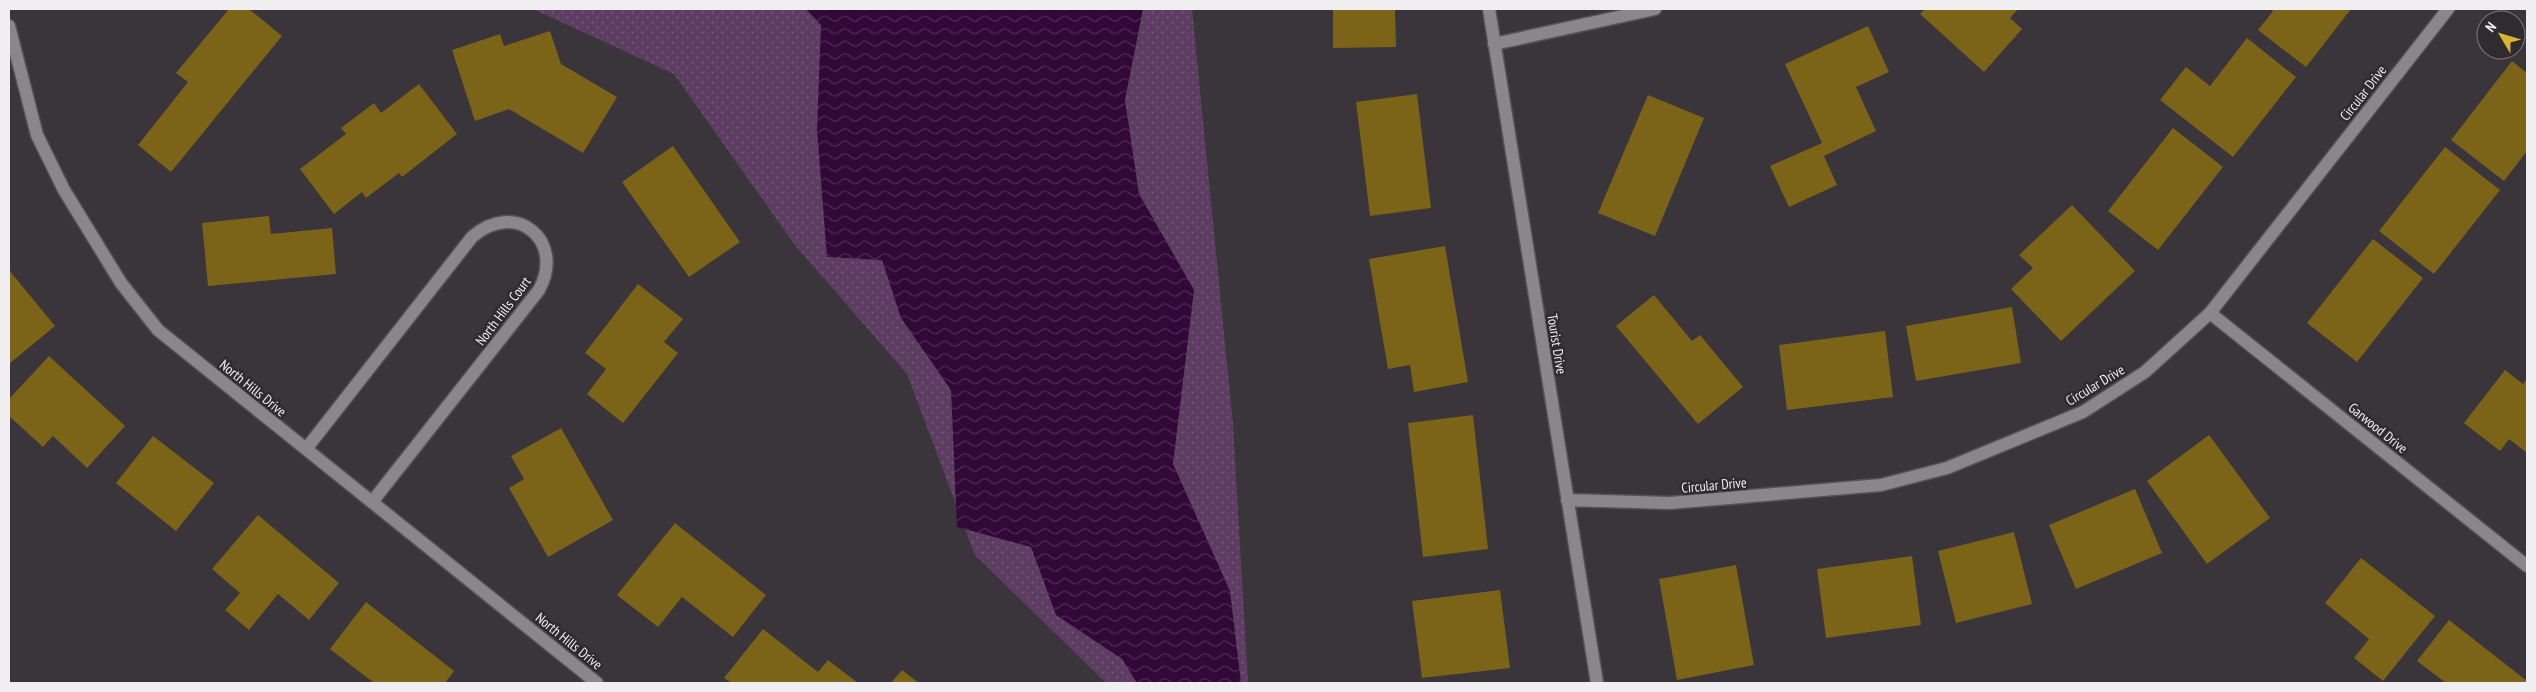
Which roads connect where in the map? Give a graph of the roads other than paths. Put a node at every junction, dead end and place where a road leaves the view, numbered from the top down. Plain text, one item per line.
1 (1489, 9) edge
2 (1655, 9) edge
3 (2448, 9) edge
4 (9, 26) edge
5 (1494, 44) junction
6 (2210, 313) junction
7 (306, 449) junction
8 (1567, 500) junction
9 (372, 502) junction
10 (2527, 566) edge
11 (597, 683) edge
12 (1597, 683) edge

1 - 5 street, Tourist Drive
2 - 5 street
3 - 6 street, Circular Drive
4 - 7 street, North Hills Drive
5 - 8 street, Tourist Drive
6 - 8 street, Circular Drive
6 - 10 street, Garwood Drive
7 - 9 street, North Hills Drive
7 - 9 street, North Hills Court
8 - 12 street, Tourist Drive
9 - 11 street, North Hills Drive

